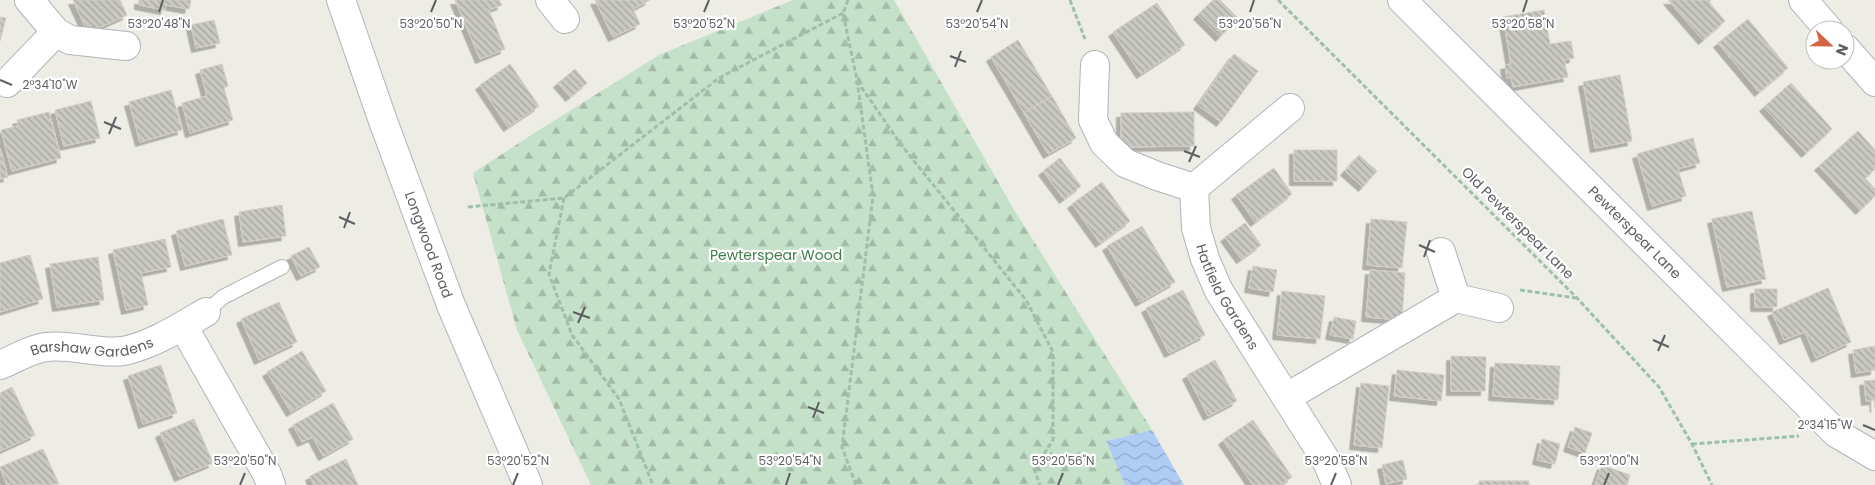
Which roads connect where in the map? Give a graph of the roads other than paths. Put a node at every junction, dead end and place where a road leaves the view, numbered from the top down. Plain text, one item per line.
1 (29, 0) edge
2 (341, 0) edge
3 (1402, 0) edge
4 (1803, 0) edge
5 (1820, 20) edge
6 (56, 32) junction
7 (126, 46) dead end
8 (1855, 59) edge
9 (1095, 64) road end
10 (1875, 82) edge
11 (7, 83) dead end
12 (1290, 108) dead end
13 (1194, 188) junction
14 (1441, 252) dead end
15 (282, 267) dead end
16 (1456, 298) junction
17 (1499, 308) dead end
18 (206, 312) joint
19 (183, 326) junction
20 (0, 366) edge
21 (1286, 397) junction
22 (1875, 456) edge
23 (271, 485) edge
24 (528, 485) edge
25 (1337, 485) edge

1 - 6 street
2 - 24 street, Longwood Road
3 - 22 street, Pewterspear Lane
4 - 5 street
6 - 7 street
6 - 11 street
8 - 10 street
9 - 13 street
12 - 13 street
13 - 21 street, Hatfield Gardens
14 - 16 street
15 - 18 lane
16 - 17 street
16 - 21 street
18 - 19 street, Barshaw Gardens
19 - 20 street, Barshaw Gardens
19 - 23 street
21 - 25 street, Hatfield Gardens

